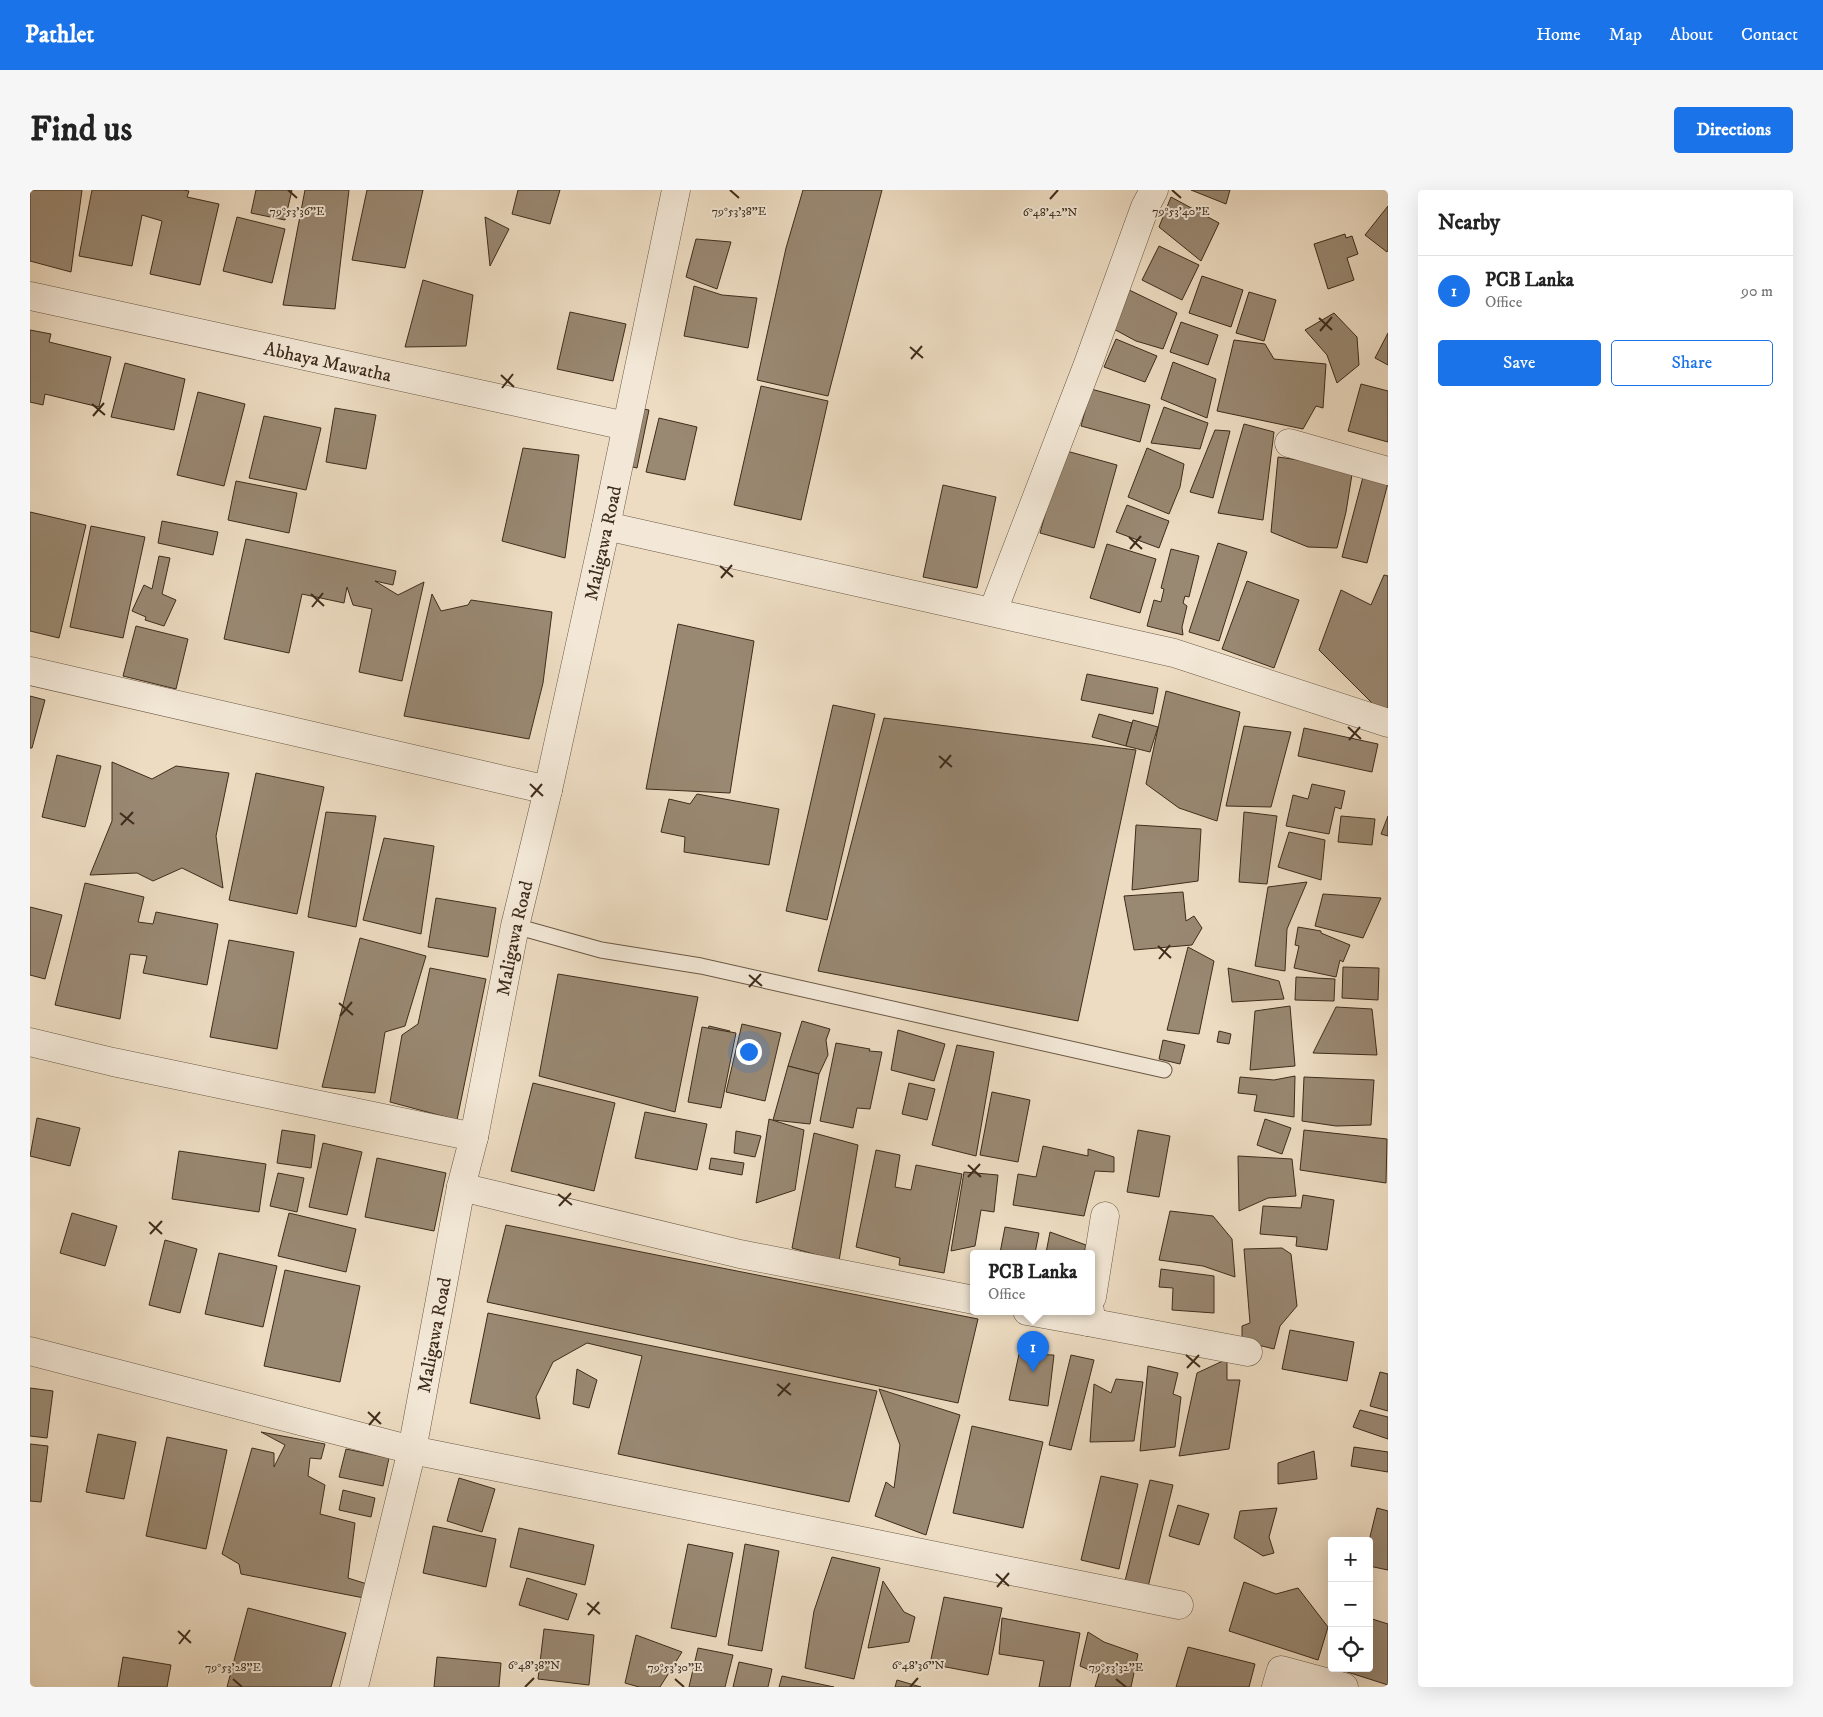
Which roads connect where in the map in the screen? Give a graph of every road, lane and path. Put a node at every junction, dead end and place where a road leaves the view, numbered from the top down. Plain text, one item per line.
1 (676, 190) edge
2 (1154, 190) edge
3 (30, 296) edge
4 (626, 426) junction
5 (1289, 443) dead end
6 (1388, 471) edge
7 (606, 526) junction
8 (992, 611) junction
9 (30, 671) edge
10 (1388, 722) edge
11 (548, 790) junction
12 (515, 926) junction
13 (30, 1042) edge
14 (1164, 1070) dead end
15 (474, 1137) junction
16 (461, 1187) junction
17 (1105, 1216) dead end
18 (1095, 1279) edge
19 (970, 1299) edge
20 (1095, 1311) edge
21 (30, 1351) edge
22 (1248, 1352) dead end
23 (412, 1450) junction
24 (1179, 1605) dead end
25 (354, 1687) edge
26 (1276, 1687) edge
27 (1344, 1687) edge

1 - 4 street, Maligawa Road
2 - 8 street
3 - 4 street, Abhaya Mawatha
4 - 7 street, Maligawa Road
5 - 6 street
7 - 8 street
7 - 11 street, Maligawa Road
8 - 10 street
9 - 11 street
11 - 12 street, Maligawa Road
12 - 14 lane
12 - 15 street, Maligawa Road
13 - 15 street
15 - 16 street, Maligawa Road
16 - 19 street
16 - 23 street, Maligawa Road
17 - 18 street
20 - 22 street
21 - 23 street
23 - 24 street
23 - 25 street, Maligawa Road
26 - 27 street

